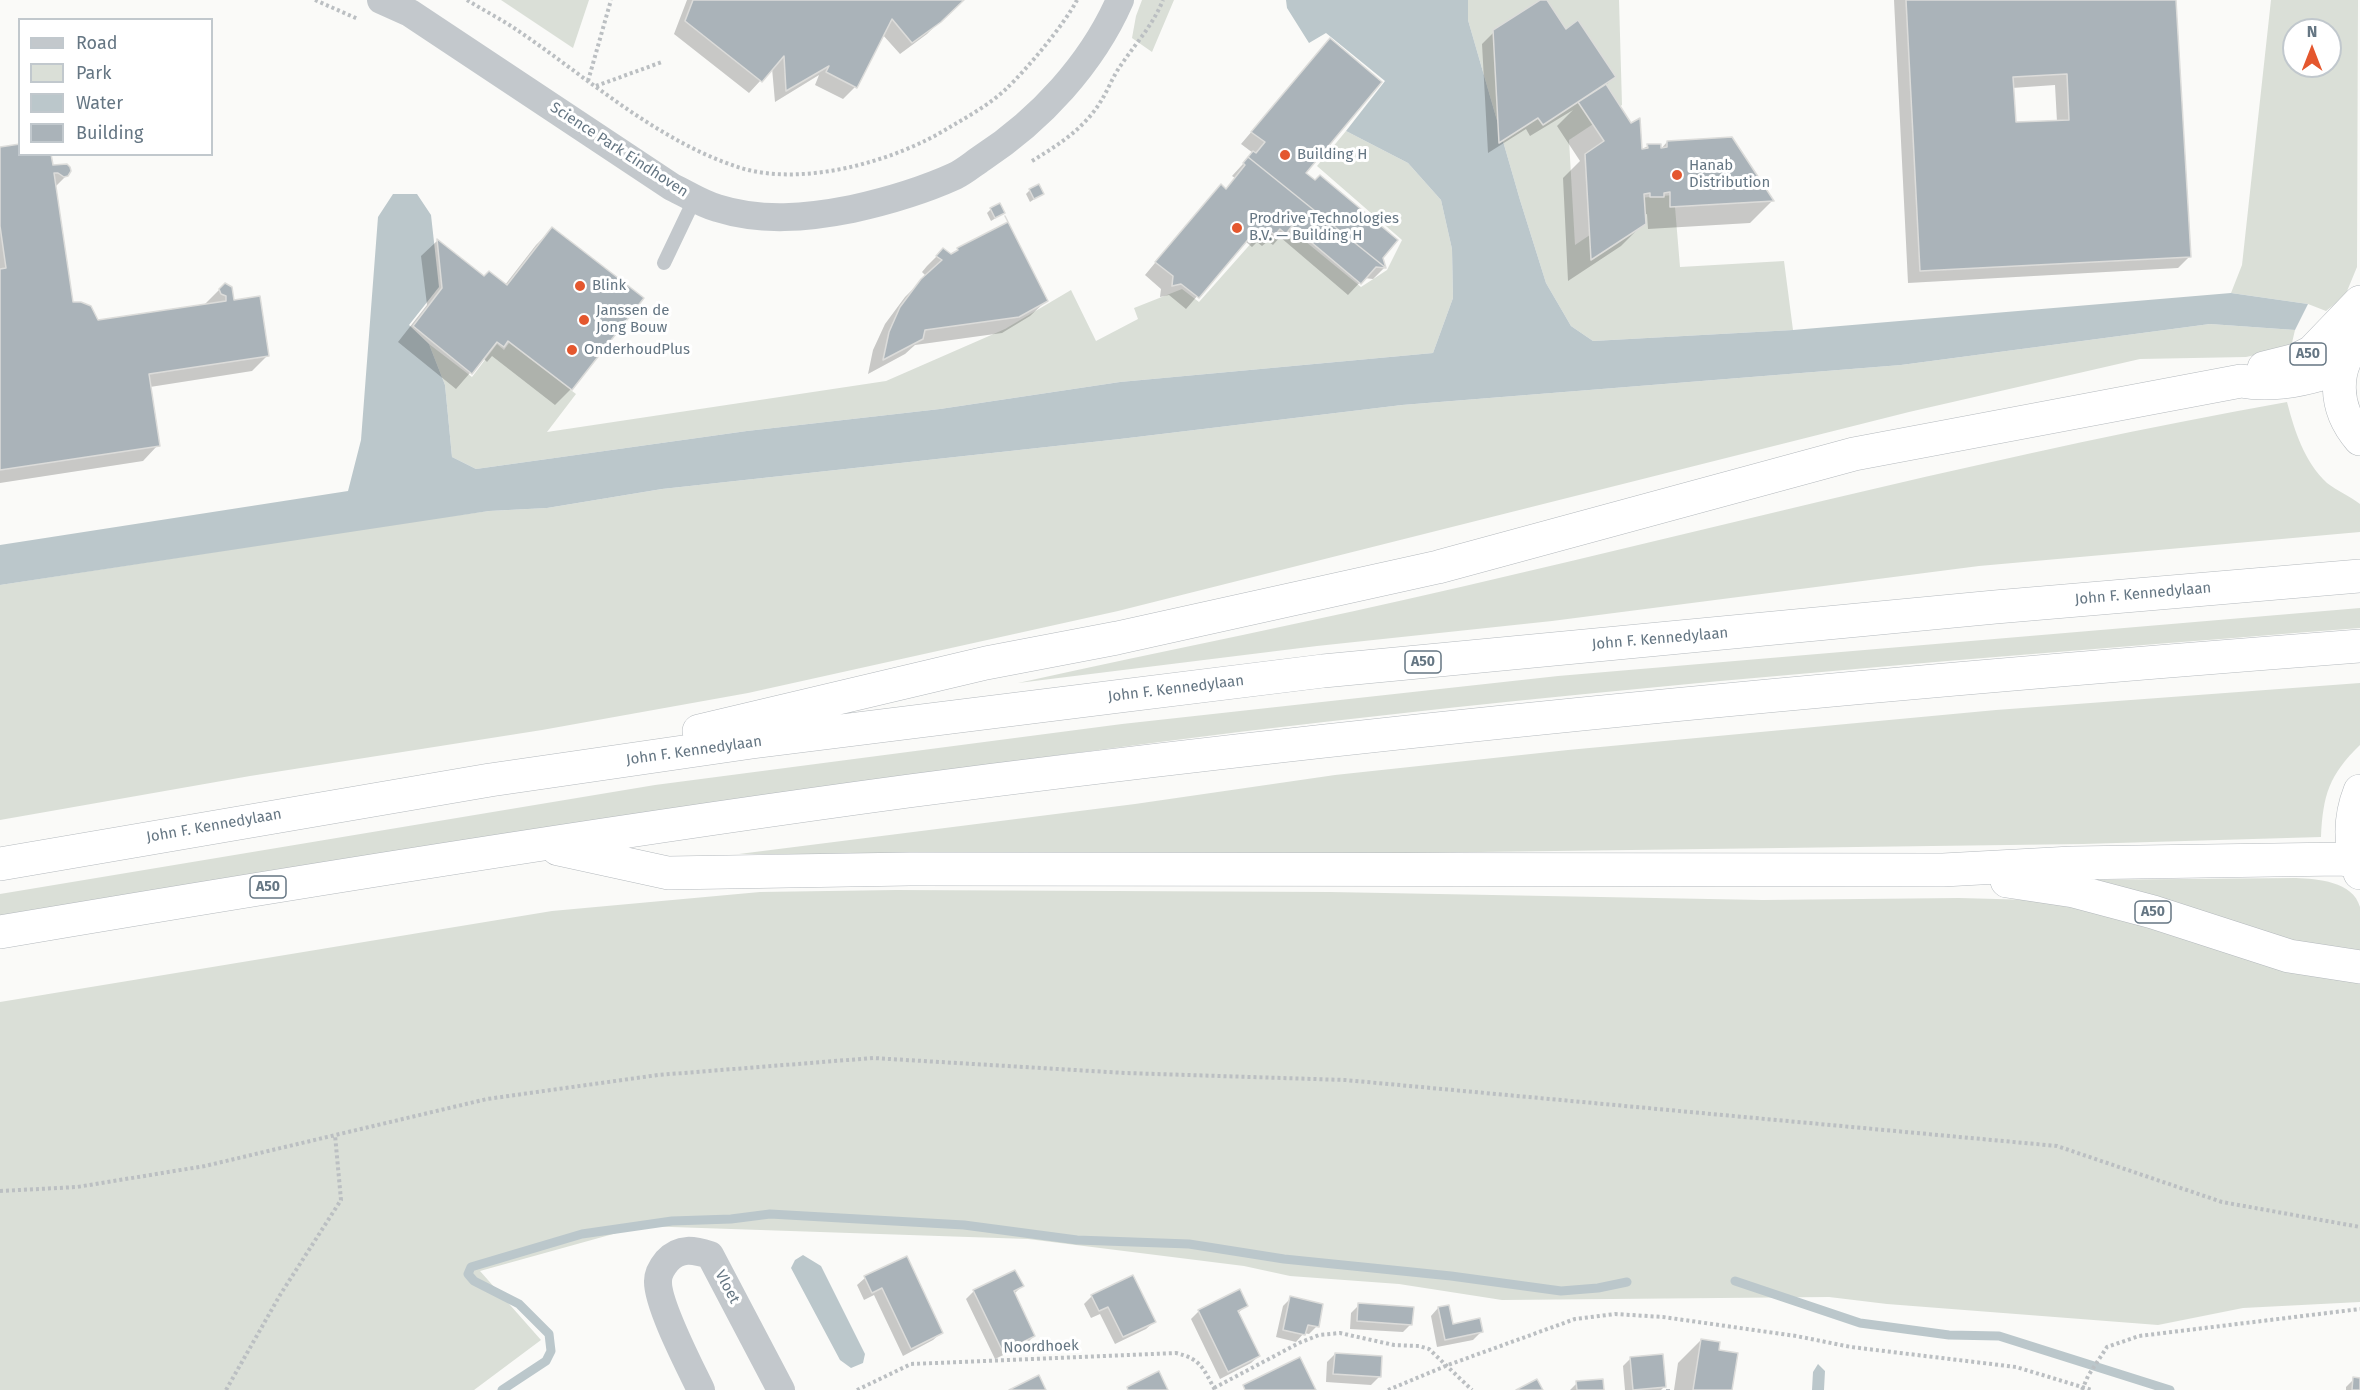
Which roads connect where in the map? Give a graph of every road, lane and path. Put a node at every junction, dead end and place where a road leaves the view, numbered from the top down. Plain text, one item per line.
1 (315, 0) edge
2 (467, 0) edge
3 (610, 0) edge
4 (1077, 0) edge
5 (1120, 0) edge
6 (1163, 0) edge
7 (374, 11) edge
8 (662, 62) dead end
9 (588, 81) junction
10 (596, 86) junction
11 (1023, 166) dead end
12 (695, 198) junction
13 (664, 263) dead end
14 (2360, 302) edge
15 (2360, 339) edge
16 (2342, 367) junction
17 (2241, 381) junction
18 (2360, 439) edge
19 (2360, 576) edge
20 (2360, 646) edge
21 (490, 780) junction
22 (2360, 791) edge
23 (536, 844) junction
24 (0, 864) edge
25 (2358, 865) edge
26 (1943, 870) junction
27 (0, 932) edge
28 (2360, 967) edge
29 (335, 1135) junction
30 (0, 1191) edge
31 (2360, 1227) edge
32 (2360, 1309) edge
33 (1448, 1365) junction
34 (1214, 1389) edge
35 (2082, 1389) edge
36 (226, 1390) edge
37 (701, 1390) edge
38 (781, 1390) edge
39 (857, 1390) edge
40 (1388, 1390) edge
41 (1472, 1390) edge
42 (2092, 1390) edge

1 - 7 path
2 - 9 path
3 - 9 path
4 - 10 path
5 - 12 street, Science Park Eindhoven
6 - 11 path
7 - 12 street, Science Park Eindhoven
8 - 10 path
9 - 10 path
12 - 13 lane
14 - 17 highway, A50
15 - 16 highway
16 - 17 highway, A50
16 - 18 highway
17 - 21 highway, A50
19 - 21 highway, John F. Kennedylaan / A50
20 - 23 highway, A50
21 - 24 highway, John F. Kennedylaan / A50
22 - 25 highway
23 - 26 highway, A50
23 - 27 highway, A50
25 - 26 highway, A50
26 - 28 highway, A50
29 - 30 path
29 - 31 path
29 - 36 path
32 - 35 path
33 - 34 path, Noordhoek
33 - 35 path
33 - 40 path
33 - 41 path, Noordhoek
34 - 39 path, Noordhoek
35 - 42 path
37 - 38 street, Vloet

